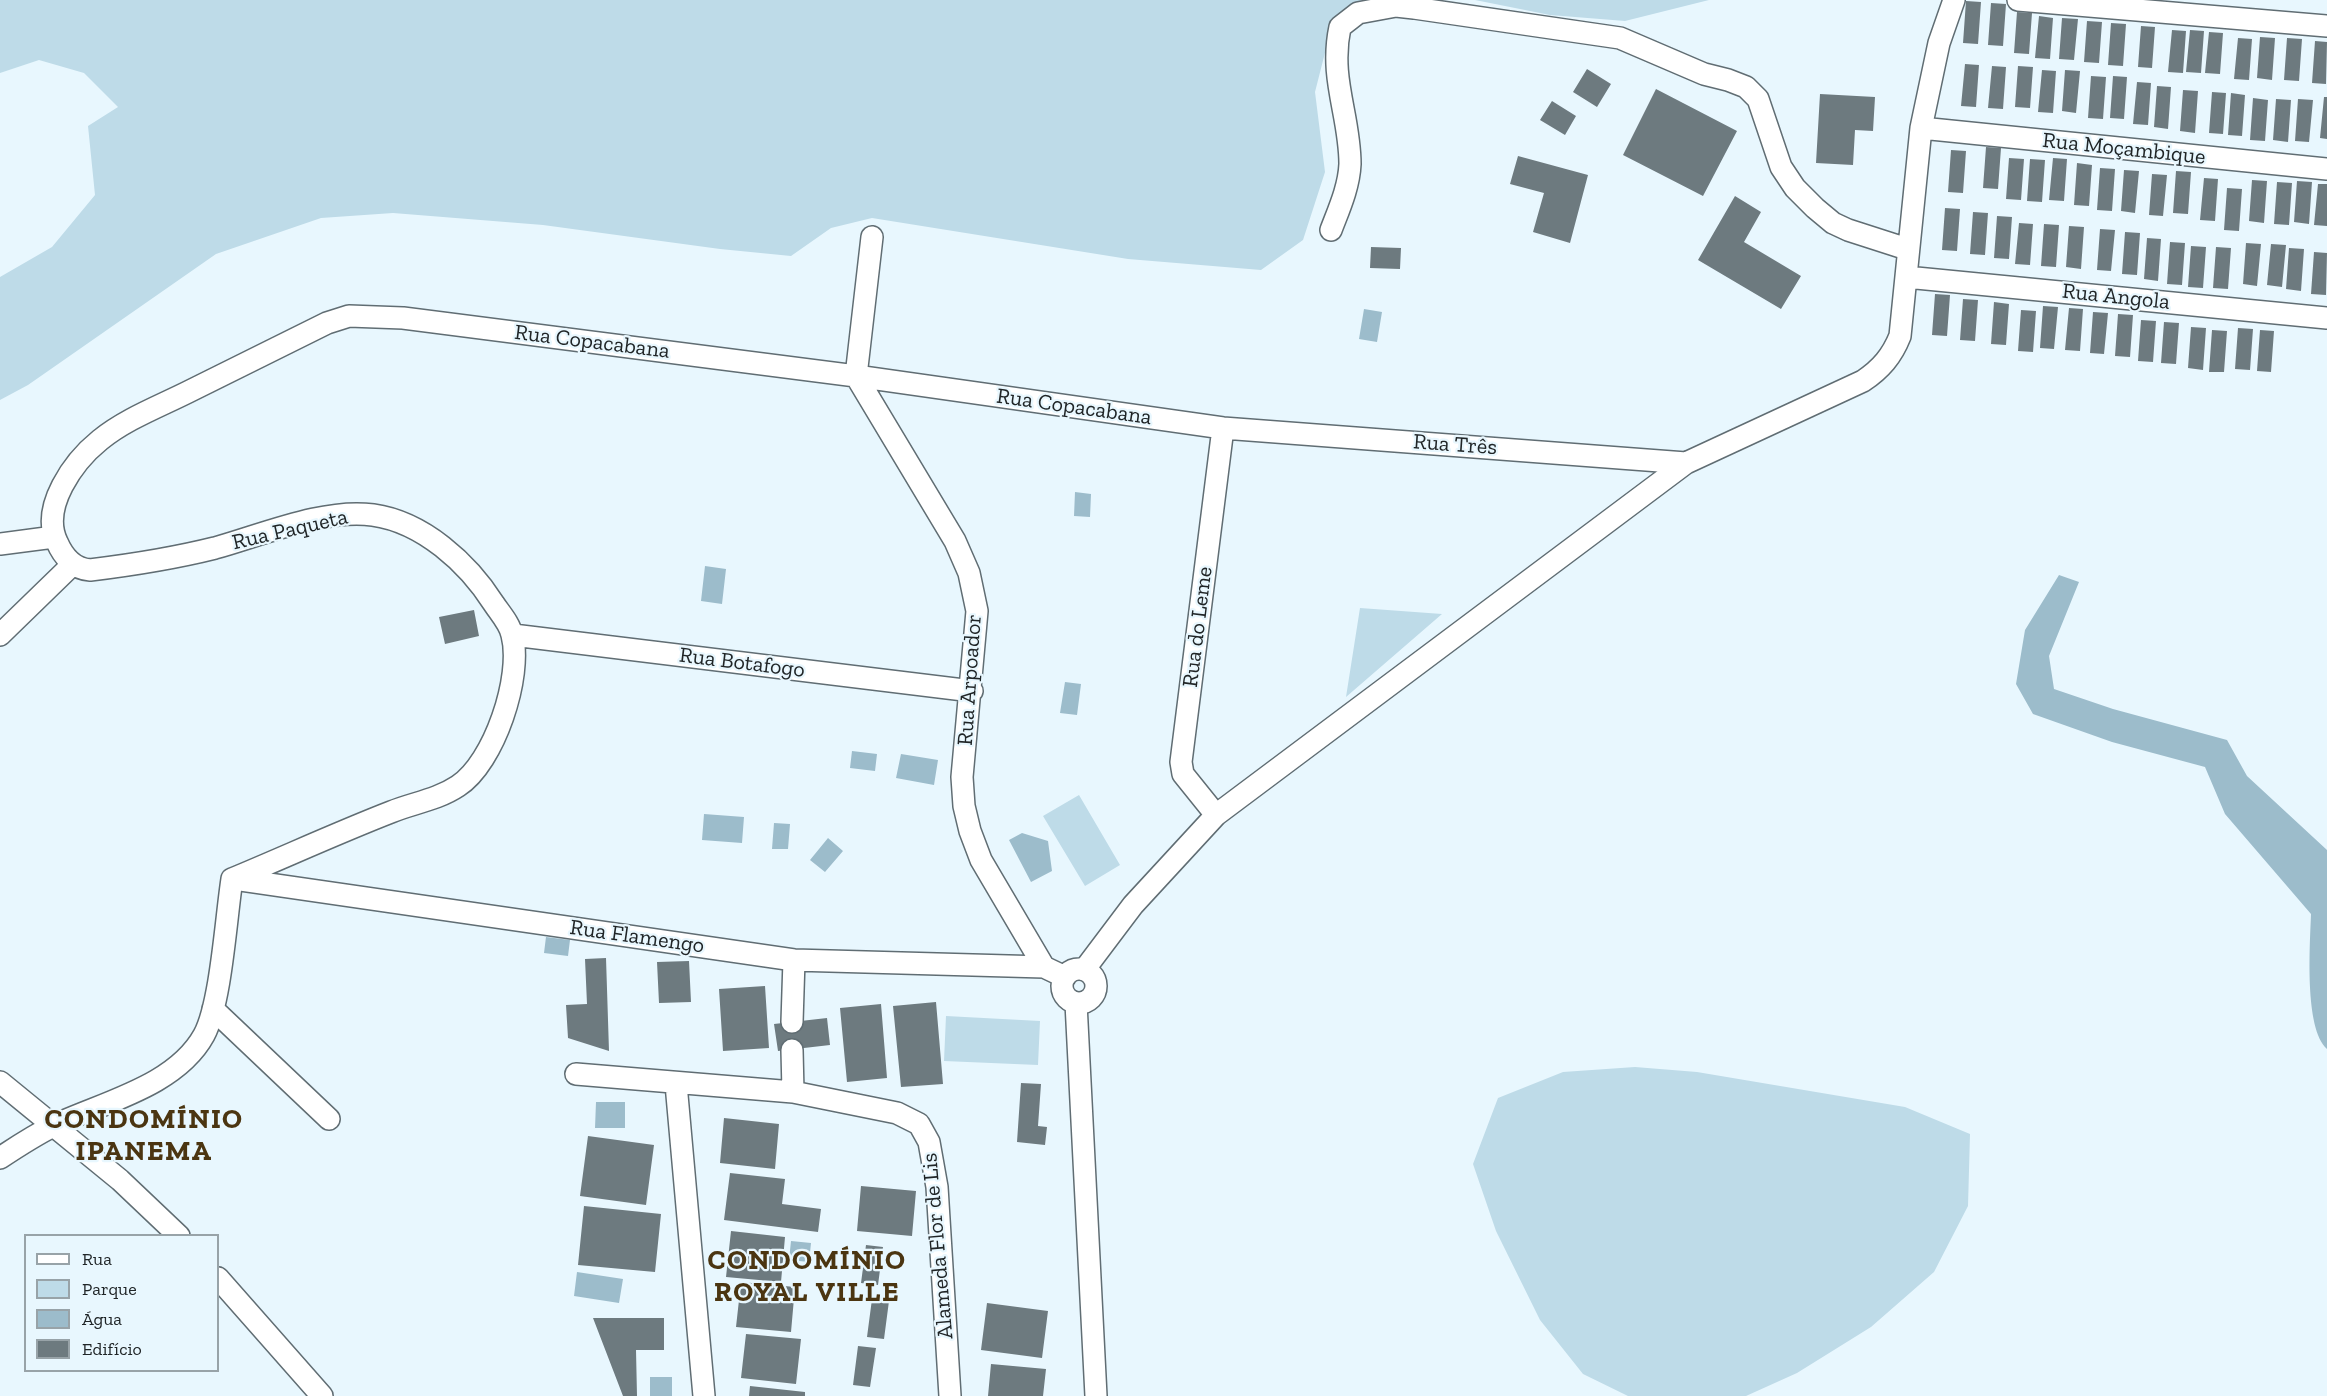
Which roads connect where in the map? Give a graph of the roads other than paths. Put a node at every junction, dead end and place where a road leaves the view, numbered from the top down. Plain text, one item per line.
1 (1954, 0) edge
2 (2018, 0) edge
3 (2327, 26) edge
4 (1921, 128) junction
5 (2327, 170) edge
6 (1331, 230) dead end
7 (872, 237) dead end
8 (1907, 249) junction
9 (1906, 277) junction
10 (2327, 318) edge
11 (856, 376) junction
12 (1223, 428) junction
13 (1686, 463) junction
14 (54, 537) junction
15 (0, 544) edge
16 (73, 564) junction
17 (0, 635) edge
18 (513, 635) junction
19 (972, 691) junction
20 (1215, 815) junction
21 (232, 879) junction
22 (794, 960) junction
23 (1044, 967) junction
24 (1074, 973) junction
25 (1076, 1003) junction
26 (213, 1009) junction
27 (792, 1022) dead end
28 (792, 1050) dead end
29 (576, 1074) dead end
30 (0, 1082) edge
31 (676, 1084) junction
32 (793, 1092) junction
33 (329, 1119) dead end
34 (54, 1125) junction
35 (0, 1158) edge
36 (177, 1234) edge
37 (219, 1279) edge
38 (322, 1396) edge
39 (704, 1396) edge
40 (951, 1396) edge
41 (1096, 1396) edge

1 - 4 street
2 - 3 street
4 - 5 street, Rua Moçambique
4 - 8 street
6 - 8 street
7 - 11 street
8 - 9 street
9 - 10 street, Rua Angola
9 - 13 street
11 - 12 street, Rua Copacabana
11 - 14 street, Rua Copacabana
11 - 19 street, Rua Arpoador
12 - 13 street, Rua Três
12 - 20 street, Rua do Leme
13 - 20 street
14 - 15 street
14 - 16 street
16 - 17 street
16 - 18 street, Rua Paqueta
18 - 19 street, Rua Botafogo
18 - 21 street
19 - 23 street, Rua Arpoador
20 - 24 street
21 - 22 street, Rua Flamengo
21 - 26 street
22 - 23 street, Rua Flamengo
22 - 27 street
23 - 24 street
24 - 25 street
24 - 25 street
25 - 41 street
26 - 33 street
26 - 34 street
28 - 32 street
29 - 31 street
30 - 34 street
31 - 32 street
31 - 39 street
32 - 40 street, Alameda Flor de Lis
34 - 35 street
34 - 36 street
37 - 38 street

